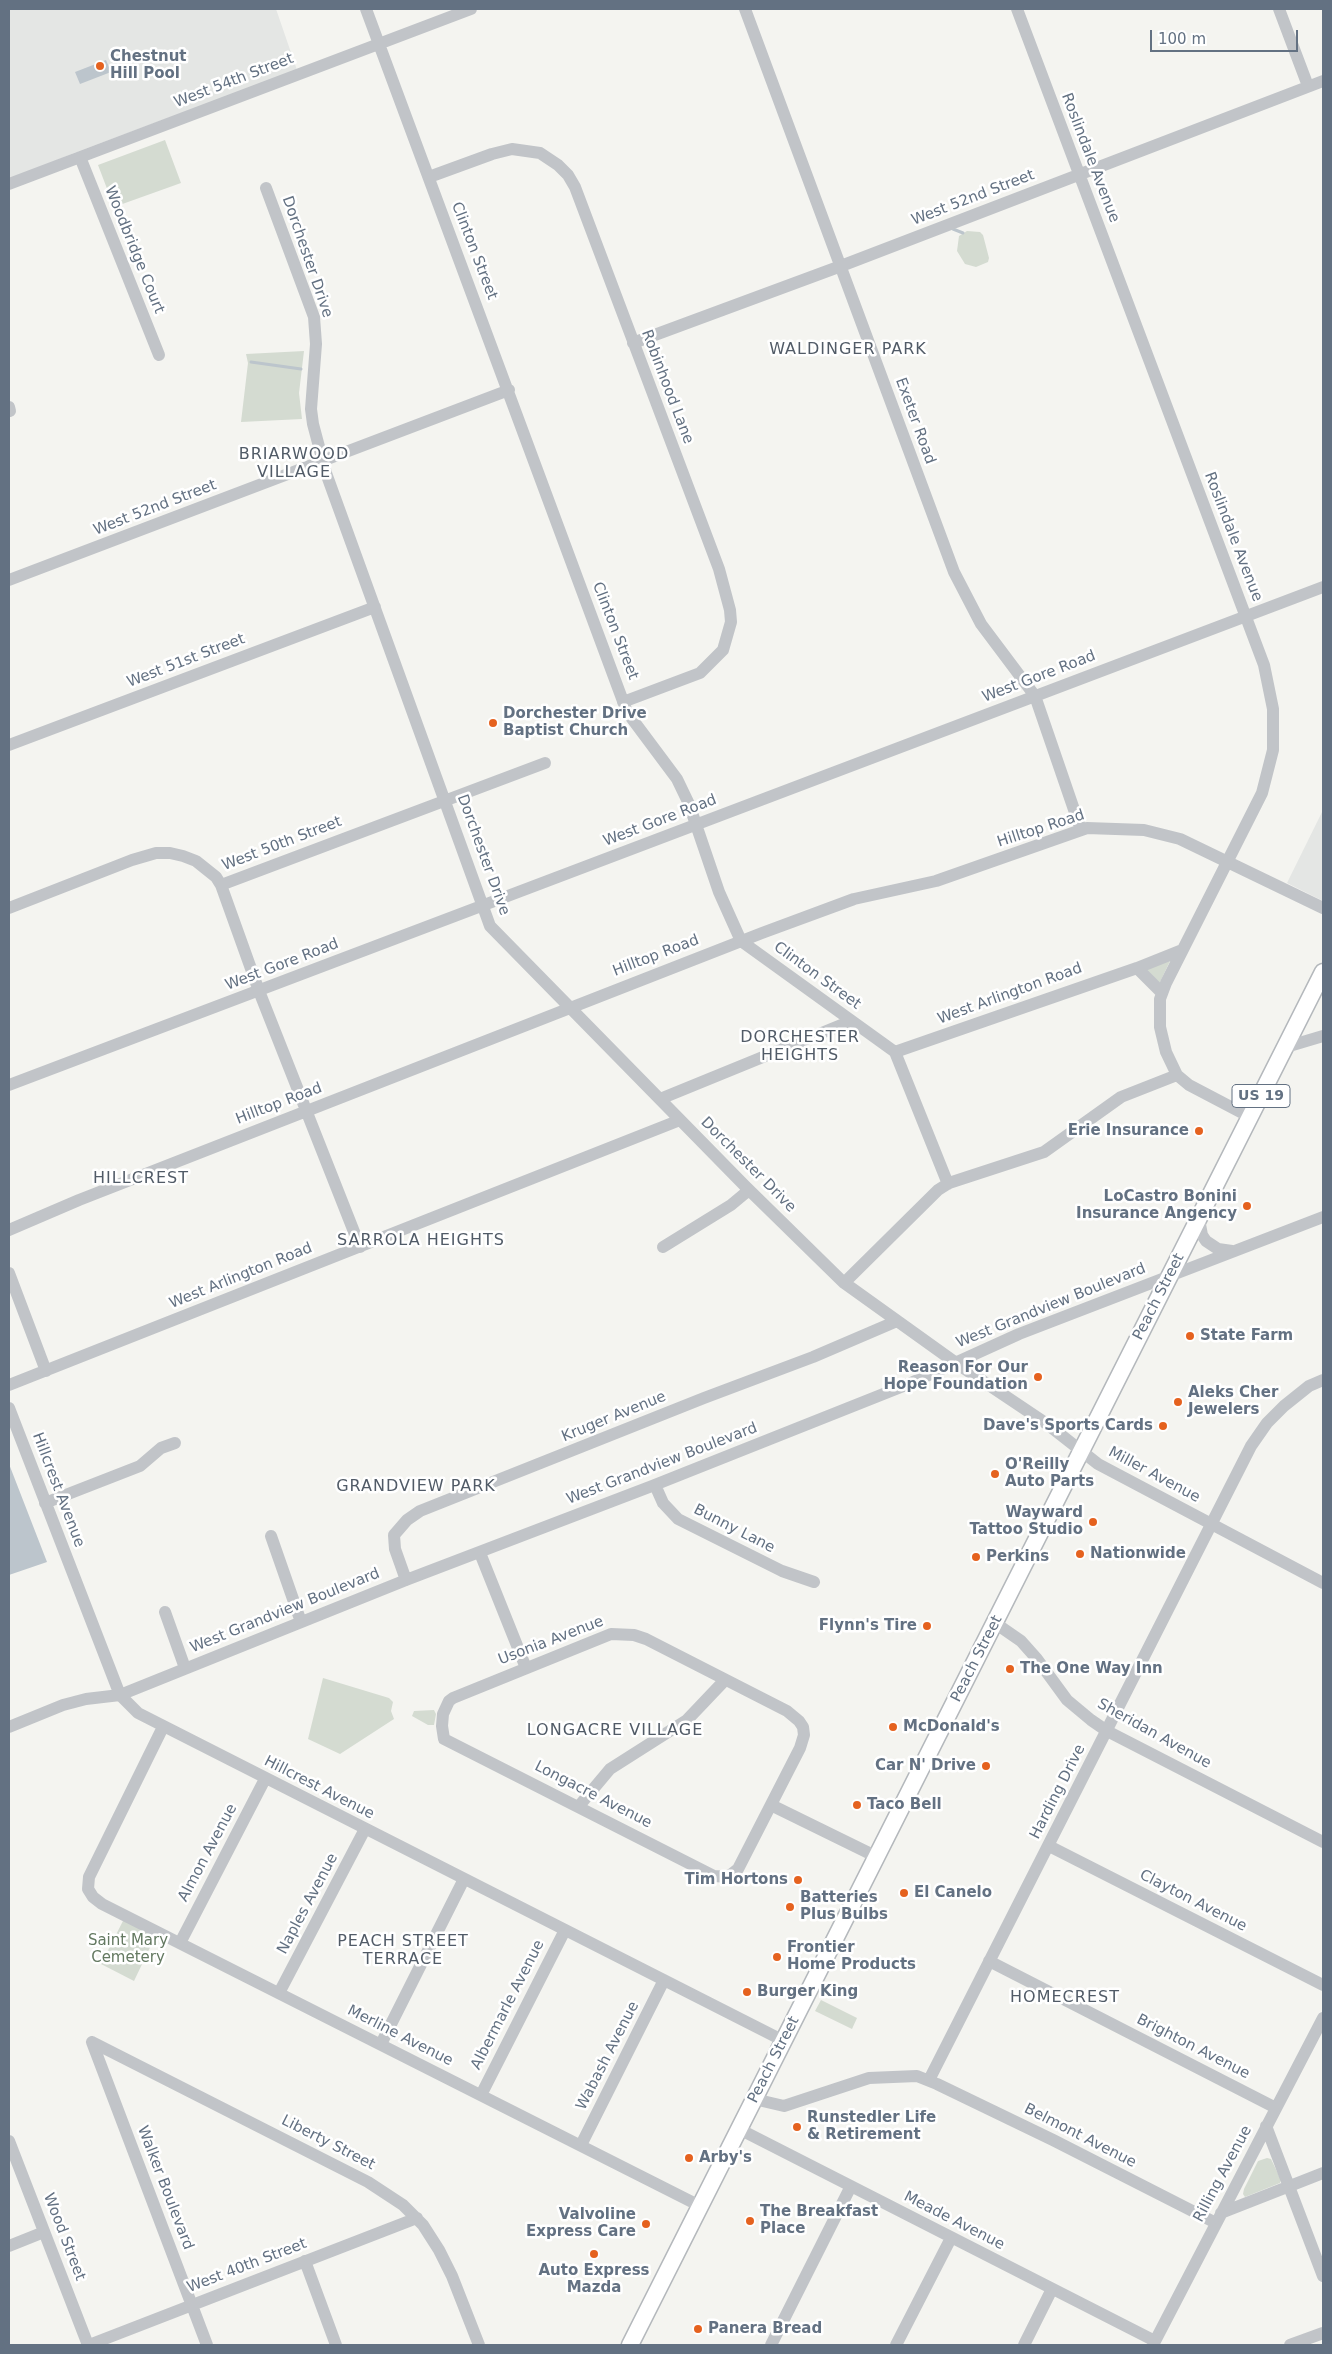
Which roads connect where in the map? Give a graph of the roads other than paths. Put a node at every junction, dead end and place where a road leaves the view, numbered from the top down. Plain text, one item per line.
1 (366, 9) edge
2 (471, 9) edge
3 (745, 9) edge
4 (1017, 9) edge
5 (1279, 9) edge
6 (379, 43) junction
7 (1323, 81) edge
8 (1308, 86) junction
9 (80, 157) junction
10 (1079, 174) junction
11 (429, 177) junction
12 (9, 184) edge
13 (266, 188) dead end
14 (841, 266) junction
15 (633, 343) junction
16 (159, 356) dead end
17 (509, 390) junction
18 (323, 462) junction
19 (9, 580) edge
20 (1323, 587) edge
21 (375, 607) junction
22 (1246, 616) junction
23 (1035, 696) junction
24 (623, 702) junction
25 (9, 745) edge
26 (546, 763) dead end
27 (445, 801) junction
28 (696, 825) junction
29 (1080, 830) junction
30 (1227, 862) junction
31 (221, 885) junction
32 (483, 907) junction
33 (9, 908) edge
34 (1323, 908) edge
35 (741, 941) junction
36 (1182, 950) junction
37 (1137, 968) junction
38 (1323, 972) edge
39 (259, 991) junction
40 (1162, 993) junction
41 (569, 1007) junction
42 (851, 1021) junction
43 (1323, 1036) edge
44 (1286, 1047) junction
45 (895, 1052) junction
46 (1177, 1075) junction
47 (9, 1085) edge
48 (660, 1099) junction
49 (306, 1111) junction
50 (1250, 1117) junction
51 (680, 1120) junction
52 (948, 1184) junction
53 (749, 1190) junction
54 (1323, 1217) edge
55 (1199, 1219) junction
56 (9, 1230) edge
57 (360, 1247) junction
58 (663, 1247) dead end
59 (1234, 1251) junction
60 (9, 1273) edge
61 (1170, 1277) junction
62 (844, 1283) junction
63 (897, 1321) junction
64 (956, 1362) junction
65 (46, 1371) junction
66 (1323, 1380) edge
67 (9, 1386) edge
68 (9, 1408) edge
69 (175, 1443) dead end
70 (1082, 1450) junction
71 (655, 1485) junction
72 (45, 1503) junction
73 (1212, 1524) junction
74 (271, 1536) dead end
75 (480, 1553) junction
76 (406, 1580) junction
77 (814, 1582) dead end
78 (1323, 1582) edge
79 (165, 1612) dead end
80 (301, 1622) junction
81 (995, 1623) junction
82 (185, 1668) junction
83 (526, 1668) junction
84 (725, 1680) junction
85 (120, 1695) junction
86 (9, 1727) edge
87 (163, 1727) junction
88 (1107, 1731) junction
89 (444, 1739) joint
90 (265, 1779) junction
91 (771, 1805) junction
92 (579, 1806) junction
93 (365, 1829) junction
94 (1323, 1842) edge
95 (1049, 1846) junction
96 (877, 1857) junction
97 (464, 1879) junction
98 (565, 1930) junction
99 (180, 1943) junction
100 (989, 1961) junction
101 (664, 1980) junction
102 (1323, 1985) edge
103 (279, 1993) junction
104 (1323, 2018) edge
105 (784, 2041) junction
106 (92, 2042) joint
107 (381, 2044) junction
108 (929, 2080) junction
109 (481, 2095) junction
110 (754, 2099) junction
111 (1276, 2108) junction
112 (1266, 2126) junction
113 (739, 2130) junction
114 (9, 2141) edge
115 (580, 2146) junction
116 (1323, 2173) edge
117 (851, 2186) junction
118 (1289, 2186) junction
119 (700, 2206) junction
120 (417, 2218) junction
121 (1218, 2218) junction
122 (44, 2232) junction
123 (951, 2238) junction
124 (9, 2246) edge
125 (305, 2261) junction
126 (1323, 2276) edge
127 (1052, 2289) junction
128 (191, 2305) junction
129 (1323, 2333) edge
130 (1154, 2343) edge
131 (89, 2345) edge
132 (207, 2345) edge
133 (336, 2345) edge
134 (479, 2345) edge
135 (630, 2345) edge
136 (771, 2345) edge
137 (896, 2345) edge
138 (1024, 2345) edge
139 (1290, 2345) edge

1 - 6 street, Clinton Street
2 - 6 street, West 54th Street
3 - 14 street, Exeter Road
4 - 10 street, Roslindale Avenue
5 - 8 street
6 - 9 street, West 54th Street
6 - 11 street, Clinton Street
7 - 8 street, West 52nd Street
8 - 10 street, West 52nd Street
9 - 12 street, West 54th Street
9 - 16 street, Woodbridge Court
10 - 14 street, West 52nd Street
10 - 22 street, Roslindale Avenue
11 - 15 street, Robinhood Lane
11 - 17 street, Clinton Street
13 - 18 street, Dorchester Drive
14 - 15 street, West 52nd Street
14 - 23 street, Exeter Road
15 - 24 street, Robinhood Lane
17 - 18 street, West 52nd Street
17 - 24 street, Clinton Street
18 - 19 street, West 52nd Street
18 - 21 street, Dorchester Drive
20 - 22 street, West Gore Road
21 - 25 street, West 51st Street
21 - 27 street, Dorchester Drive
22 - 23 street, West Gore Road
22 - 30 street, Roslindale Avenue
23 - 28 street, West Gore Road
23 - 29 street, Exeter Road
24 - 28 street, Clinton Street
26 - 27 street, West 50th Street
27 - 31 street, West 50th Street
27 - 32 street, Dorchester Drive
28 - 32 street, West Gore Road
28 - 35 street, Clinton Street
29 - 30 street, Hilltop Road
29 - 35 street, Hilltop Road
30 - 34 street, Hilltop Road
30 - 36 street, Roslindale Avenue
31 - 33 street, West 50th Street
31 - 39 street
32 - 39 street, West Gore Road
32 - 41 street, Dorchester Drive
35 - 41 street, Hilltop Road
35 - 42 street, Clinton Street
36 - 37 street, West Arlington Road
36 - 40 street, Roslindale Avenue
37 - 40 street
37 - 45 street, West Arlington Road
38 - 44 main road, Peach Street / US 19
39 - 47 street, West Gore Road
39 - 49 street
40 - 46 street, Roslindale Avenue
41 - 48 street, Dorchester Drive
41 - 49 street, Hilltop Road
42 - 45 street, Clinton Street
42 - 48 street
43 - 44 street
44 - 50 main road, Peach Street / US 19
45 - 52 street
46 - 50 street
46 - 52 street
48 - 51 street, Dorchester Drive
49 - 56 street, Hilltop Road
49 - 57 street
50 - 55 main road, Peach Street / US 19
51 - 53 street, Dorchester Drive
51 - 57 street, West Arlington Road
52 - 62 street
53 - 58 street
53 - 62 street, Dorchester Drive
54 - 59 street, West Grandview Boulevard
55 - 59 street
55 - 61 main road, Peach Street / US 19
57 - 65 street, West Arlington Road
59 - 61 street, West Grandview Boulevard
60 - 65 street
61 - 64 street, West Grandview Boulevard
61 - 70 main road, Peach Street / US 19
62 - 63 street, Dorchester Drive
63 - 64 street, Dorchester Drive
63 - 76 street, Kruger Avenue
64 - 70 street, Miller Avenue
64 - 71 street, West Grandview Boulevard
65 - 67 street, West Arlington Road
66 - 73 street, Harding Drive
68 - 72 street, Hillcrest Avenue
69 - 72 street
70 - 73 street, Miller Avenue
70 - 81 main road, Peach Street / US 19
71 - 75 street, West Grandview Boulevard
71 - 77 street, Bunny Lane
72 - 85 street, Hillcrest Avenue
73 - 78 street, Miller Avenue
73 - 88 street, Harding Drive
74 - 80 street
75 - 76 street, West Grandview Boulevard
75 - 83 street
76 - 80 street, West Grandview Boulevard
79 - 82 street
80 - 82 street, West Grandview Boulevard
81 - 88 street, Sheridan Avenue
81 - 96 main road, Peach Street / US 19
82 - 85 street, West Grandview Boulevard
83 - 84 street, Usonia Avenue
83 - 89 street, Usonia Avenue
84 - 91 street, Usonia Avenue
84 - 92 street
85 - 86 street, West Grandview Boulevard
85 - 87 street, Hillcrest Avenue
87 - 90 street, Hillcrest Avenue
87 - 99 street, Merline Avenue
88 - 94 street, Sheridan Avenue
88 - 95 street, Harding Drive
89 - 92 street, Longacre Avenue
90 - 93 street, Hillcrest Avenue
90 - 99 street, Almon Avenue
91 - 92 street, Longacre Avenue
91 - 96 street
93 - 97 street, Hillcrest Avenue
93 - 103 street, Naples Avenue
95 - 100 street, Harding Drive
95 - 102 street, Clayton Avenue
96 - 105 main road, Peach Street / US 19
97 - 98 street, Hillcrest Avenue
97 - 107 street
98 - 101 street, Hillcrest Avenue
98 - 109 street, Albermarle Avenue
99 - 103 street, Merline Avenue
100 - 108 street, Harding Drive
100 - 111 street, Brighton Avenue
101 - 105 street, Hillcrest Avenue
101 - 115 street, Wabash Avenue
103 - 107 street, Merline Avenue
104 - 111 street, Rilling Avenue
105 - 110 main road, Peach Street / US 19
106 - 120 street, Liberty Street
106 - 128 street, Walker Boulevard
107 - 109 street, Merline Avenue
108 - 110 street
108 - 121 street, Belmont Avenue
109 - 115 street, Merline Avenue
110 - 113 main road, Peach Street / US 19
111 - 112 street, Rilling Avenue
112 - 118 street
112 - 121 street, Rilling Avenue
113 - 117 street, Meade Avenue
113 - 119 main road, Peach Street / US 19
114 - 122 street, Wood Street
115 - 119 street, Merline Avenue
116 - 118 street
117 - 123 street, Meade Avenue
117 - 136 street
118 - 121 street
118 - 126 street
119 - 135 main road, Peach Street / US 19
120 - 125 street, West 40th Street
120 - 134 street, Liberty Street
121 - 130 street, Rilling Avenue
122 - 124 street
122 - 131 street, Wood Street
123 - 127 street, Meade Avenue
123 - 137 street
125 - 128 street, West 40th Street
125 - 133 street
127 - 130 street, Meade Avenue
127 - 138 street
128 - 131 street, West 40th Street
128 - 132 street, Walker Boulevard
129 - 139 street

